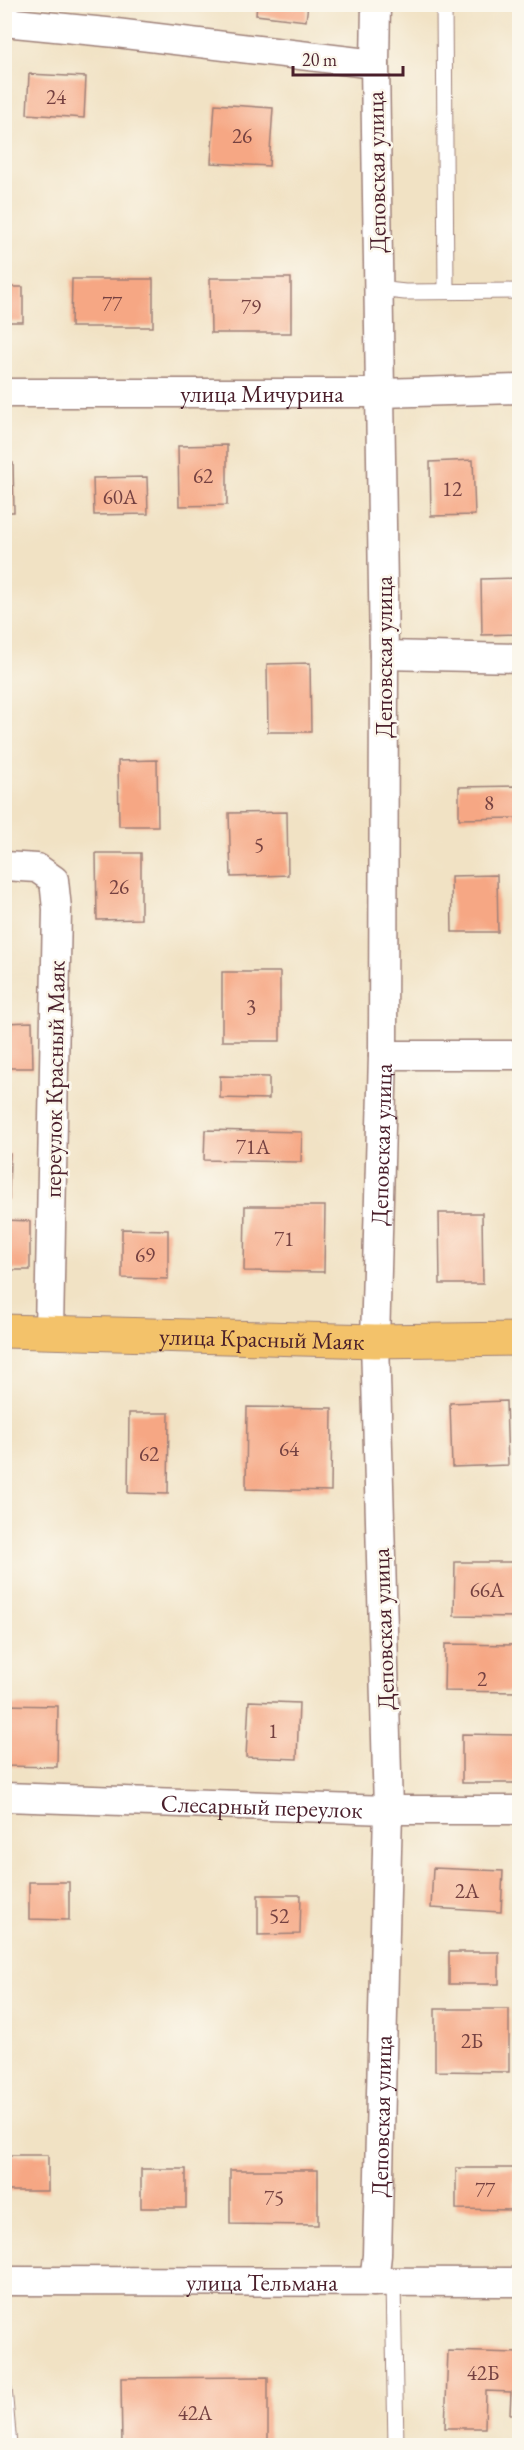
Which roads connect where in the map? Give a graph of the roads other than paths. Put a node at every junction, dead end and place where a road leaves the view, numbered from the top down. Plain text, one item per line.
1 (376, 4) edge
2 (444, 4) edge
3 (4, 22) edge
4 (375, 64) junction
5 (378, 290) junction
6 (446, 291) junction
7 (519, 291) edge
8 (519, 389) edge
9 (4, 393) edge
10 (381, 393) junction
11 (384, 655) junction
12 (519, 658) edge
13 (4, 867) edge
14 (383, 1055) junction
15 (519, 1055) edge
16 (4, 1331) edge
17 (49, 1331) junction
18 (519, 1339) edge
19 (375, 1341) junction
20 (4, 1797) edge
21 (388, 1809) junction
22 (519, 1810) edge
23 (4, 2281) edge
24 (384, 2282) junction
25 (519, 2283) edge
26 (4, 2388) edge
27 (9, 2445) edge
28 (396, 2445) edge

1 - 4 street, Деповская улица
2 - 6 lane
3 - 4 street
4 - 5 street, Деповская улица
5 - 6 lane
5 - 10 street, Деповская улица
6 - 7 lane
8 - 10 street, улица Мичурина
9 - 10 street, улица Мичурина
10 - 11 street, Деповская улица
11 - 12 street
11 - 14 street, Деповская улица
13 - 17 street, переулок Красный Маяк
14 - 15 street
14 - 19 street, Деповская улица
16 - 17 main road, улица Красный Маяк
17 - 19 main road, улица Красный Маяк
18 - 19 main road, улица Красный Маяк
19 - 21 street, Деповская улица
20 - 21 street, Слесарный переулок
21 - 22 street, Слесарный переулок
21 - 24 street, Деповская улица
23 - 24 street, улица Тельмана
24 - 25 street, улица Тельмана
24 - 28 lane
26 - 27 lane

